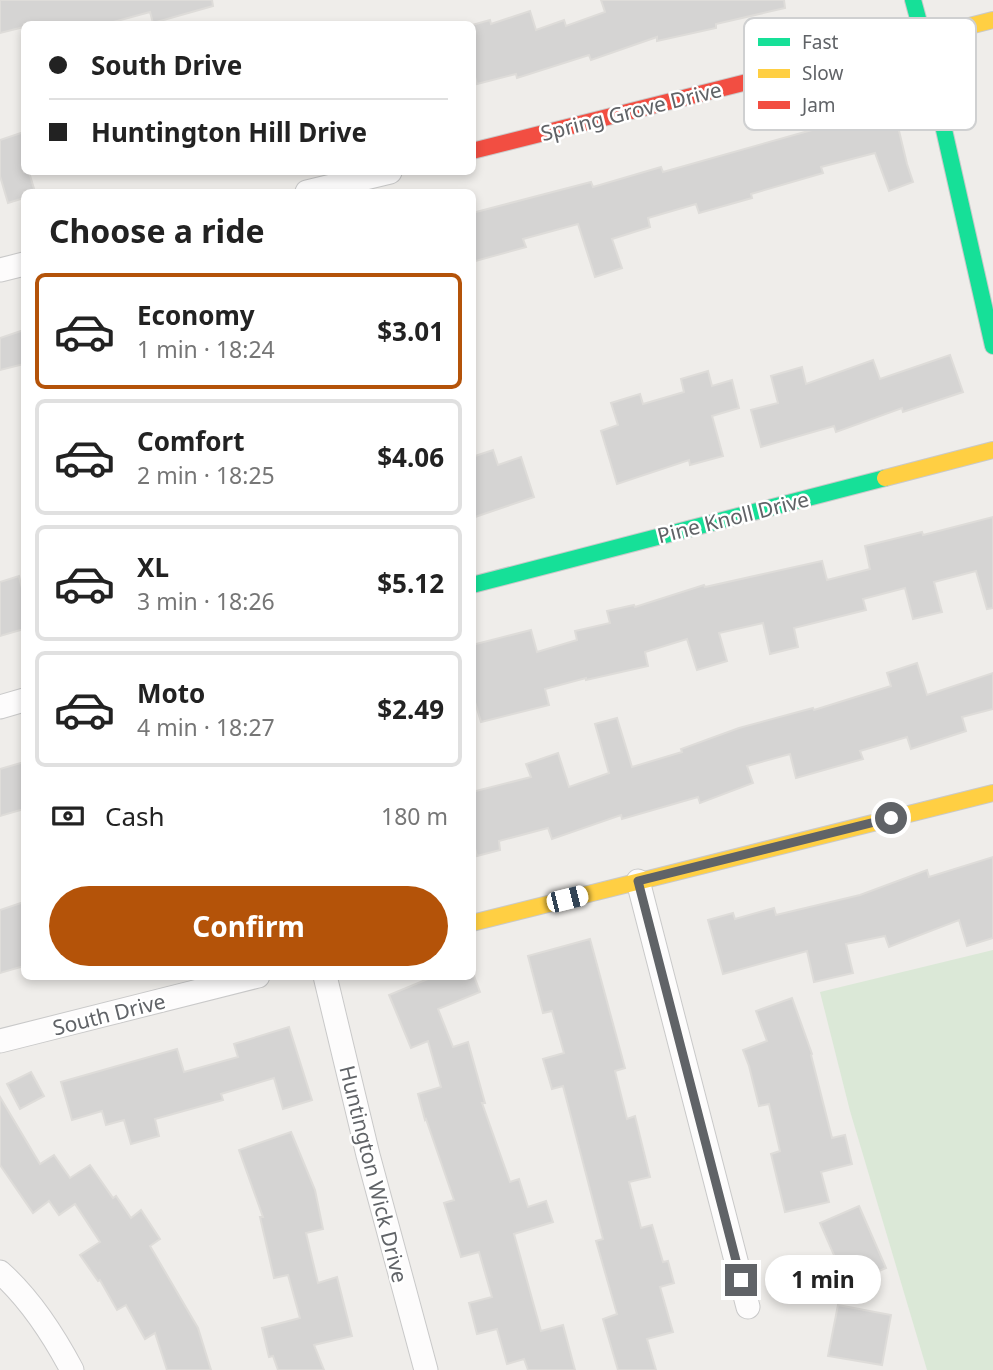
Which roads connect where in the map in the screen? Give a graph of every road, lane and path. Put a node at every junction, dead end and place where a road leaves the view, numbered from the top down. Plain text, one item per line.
1 (913, 0) edge
2 (918, 18) edge
3 (744, 82) edge
4 (944, 130) edge
5 (476, 150) edge
6 (378, 175) edge
7 (319, 189) edge
8 (21, 265) edge
9 (0, 270) edge
10 (993, 346) edge
11 (993, 450) edge
12 (476, 583) edge
13 (21, 701) edge
14 (0, 707) edge
15 (993, 793) edge
16 (638, 881) junction
17 (476, 922) edge
18 (242, 980) edge
19 (326, 980) edge
20 (0, 1041) edge
21 (0, 1272) edge
22 (748, 1307) dead end
23 (72, 1370) edge
24 (426, 1370) edge

1 - 2 street
3 - 5 street, Spring Grove Drive
4 - 10 street
6 - 7 street
8 - 9 street
11 - 12 street, Pine Knoll Drive
13 - 14 street
15 - 16 street
16 - 17 street
16 - 22 street
18 - 20 street, South Drive
19 - 24 street, Huntington Wick Drive
21 - 23 street

